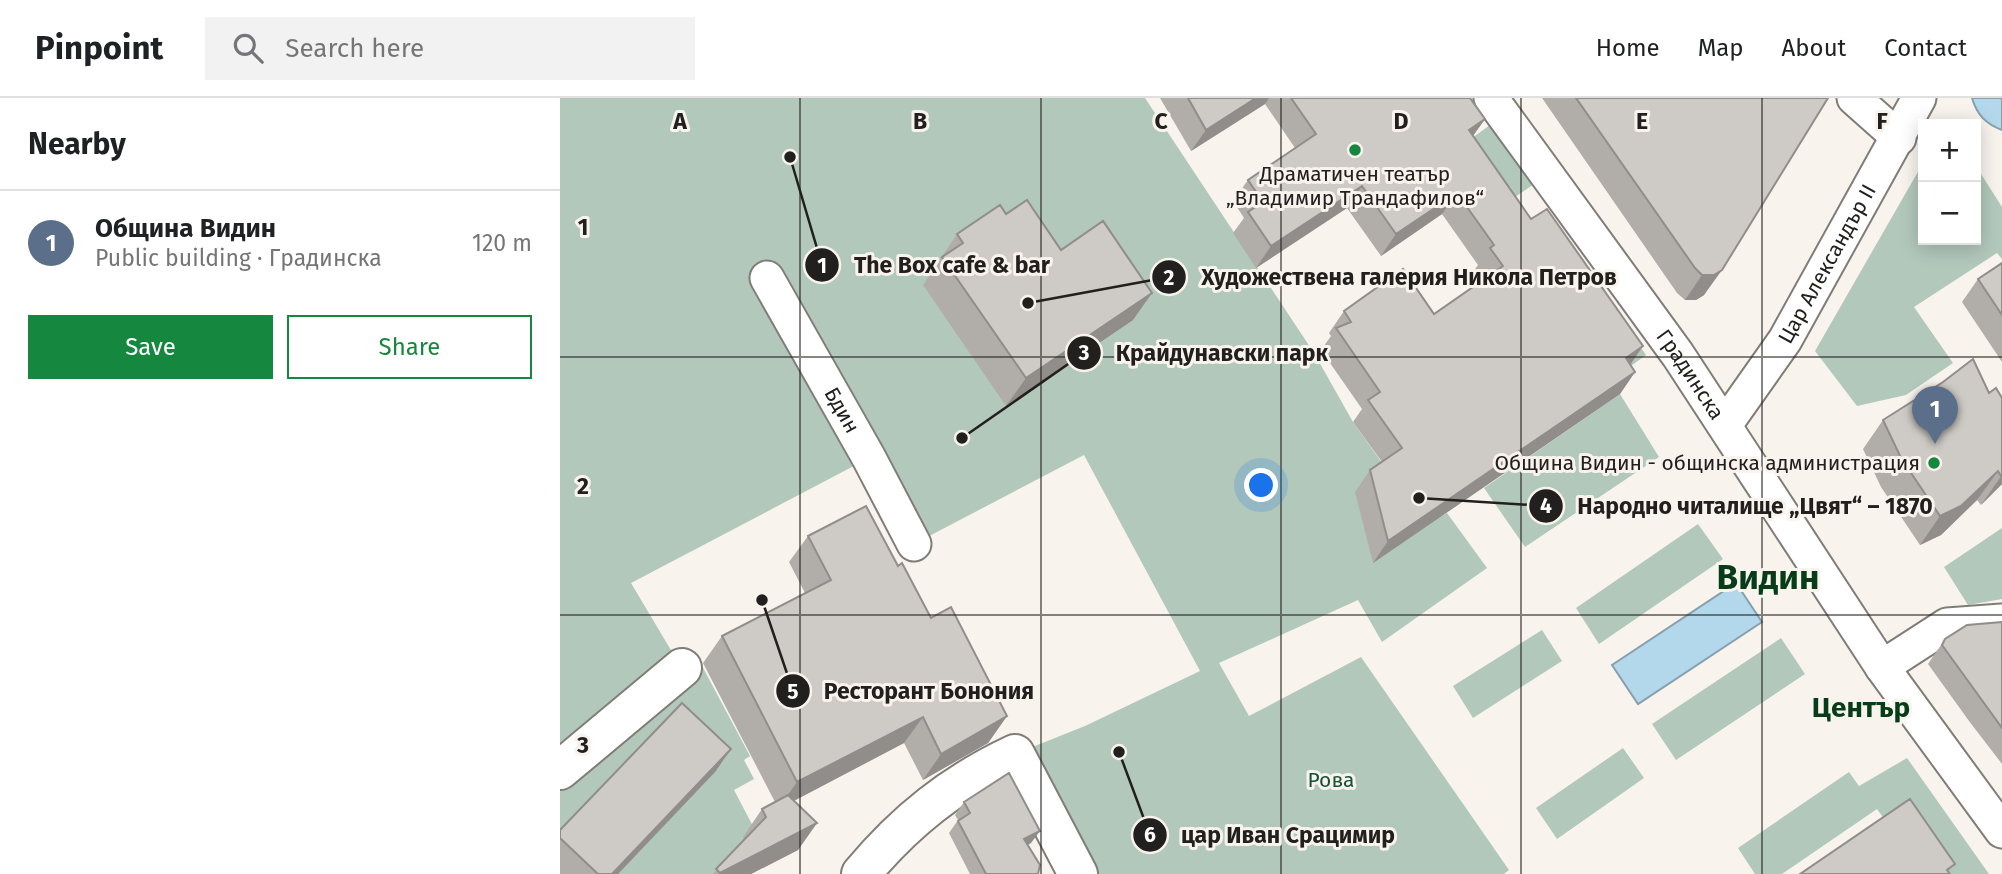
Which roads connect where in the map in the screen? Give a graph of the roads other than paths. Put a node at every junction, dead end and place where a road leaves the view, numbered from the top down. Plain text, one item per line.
1 (1491, 98) edge
2 (1853, 98) edge
3 (1919, 98) edge
4 (1899, 138) junction
5 (767, 278) dead end
6 (1725, 425) junction
7 (914, 544) dead end
8 (2002, 621) edge
9 (1882, 667) junction
10 (681, 668) dead end
11 (560, 771) edge
12 (2002, 831) edge
13 (861, 874) edge
14 (1078, 874) edge

1 - 6 street, Градинска
2 - 4 street
3 - 4 street, Цар Александър II
4 - 6 street, Цар Александър II
5 - 7 street, Бдин
6 - 9 street, Градинска
8 - 9 street
9 - 12 street, Градинска
10 - 11 street
13 - 14 street

